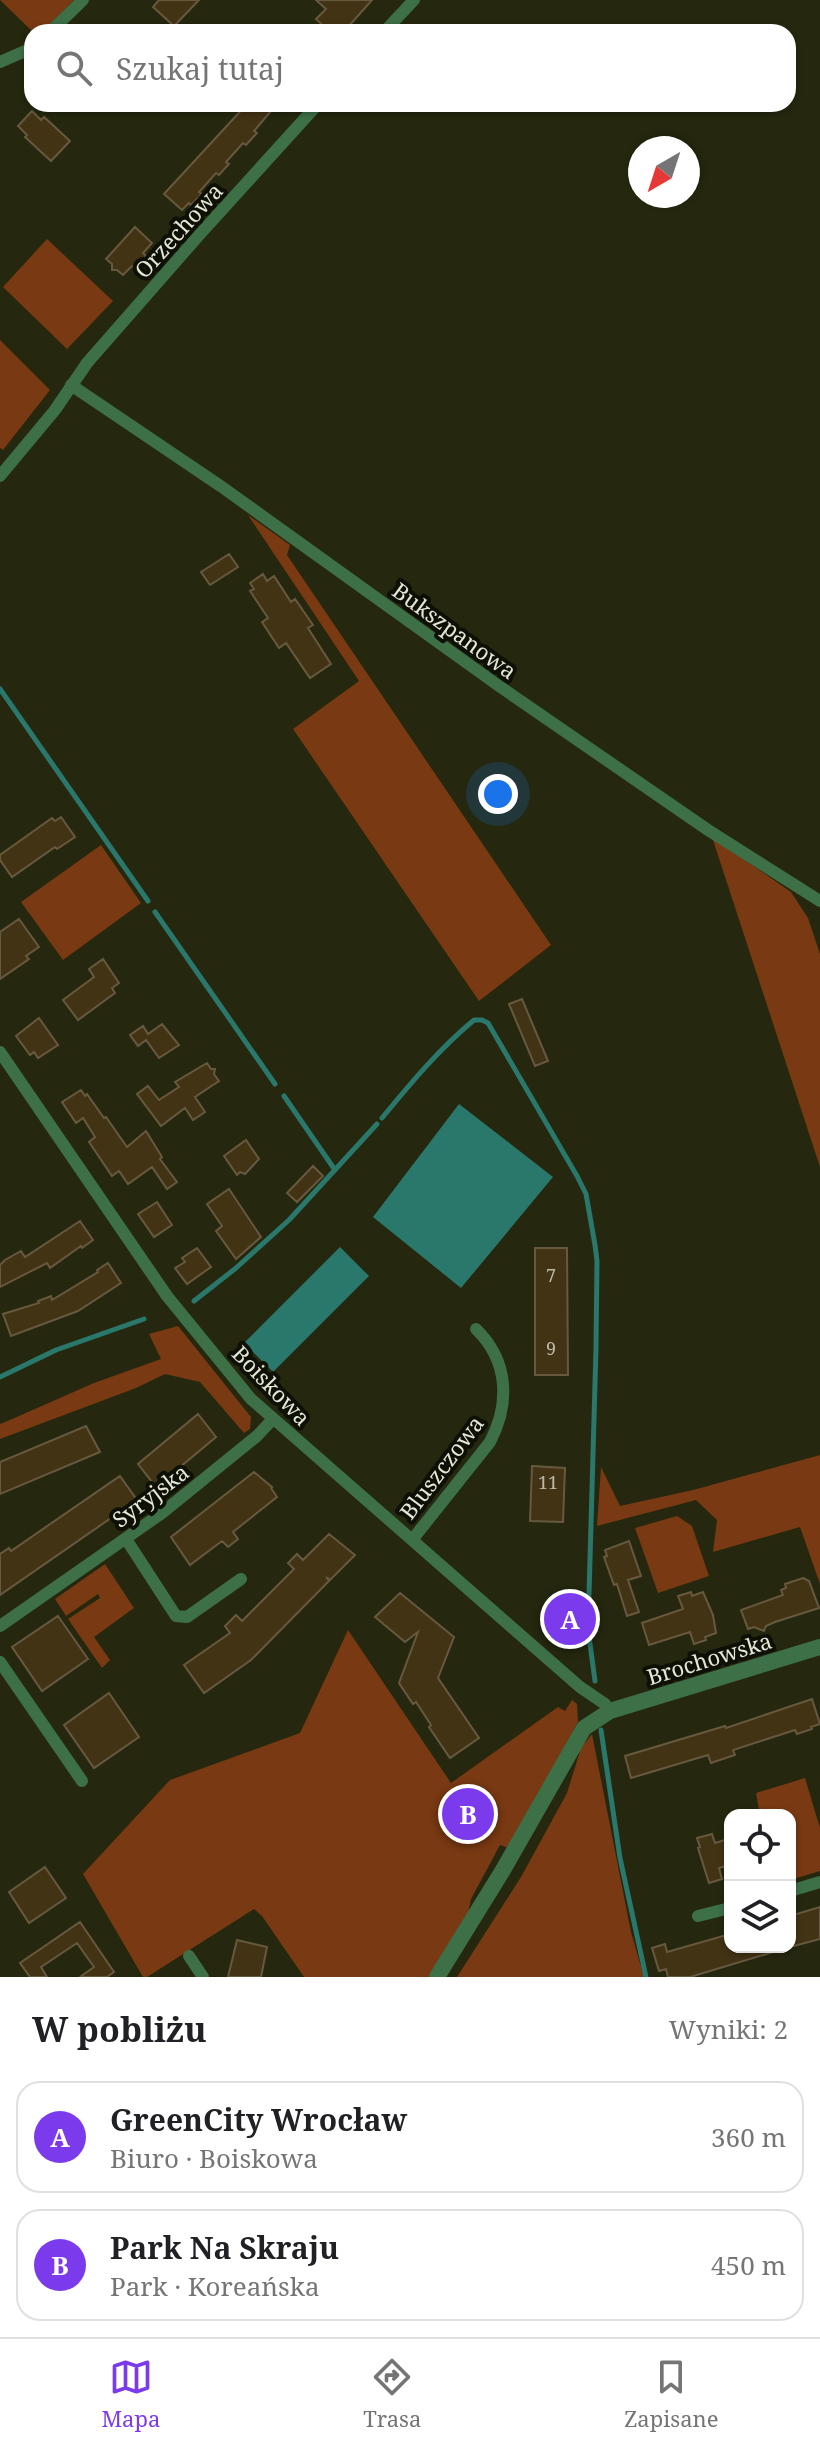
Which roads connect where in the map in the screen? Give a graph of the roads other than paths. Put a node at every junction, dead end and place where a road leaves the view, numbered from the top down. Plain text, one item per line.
1 (83, 0) edge
2 (414, 0) edge
3 (58, 24) edge
4 (392, 24) edge
5 (24, 52) edge
6 (0, 62) edge
7 (311, 112) edge
8 (71, 385) junction
9 (0, 476) edge
10 (820, 901) edge
11 (0, 1052) edge
12 (476, 1329) dead end
13 (272, 1420) junction
14 (126, 1539) junction
15 (412, 1540) junction
16 (241, 1579) dead end
17 (0, 1626) edge
18 (820, 1647) edge
19 (0, 1662) edge
20 (610, 1711) junction
21 (82, 1781) dead end
22 (820, 1882) edge
23 (796, 1889) edge
24 (724, 1910) edge
25 (698, 1916) dead end
26 (189, 1956) dead end
27 (203, 1977) edge
28 (437, 1977) edge

1 - 3 street
2 - 4 street
5 - 6 street
7 - 8 street, Orzechowa
8 - 9 street, Orzechowa
8 - 10 street, Bukszpanowa
11 - 13 street, Boiskowa
12 - 15 street, Bluszczowa
13 - 14 street, Syryjska
13 - 15 street, Boiskowa
14 - 16 street
14 - 17 street, Syryjska
15 - 20 street, Boiskowa
18 - 20 street, Brochowska
19 - 21 street
20 - 28 street, Brochowska
22 - 23 street
24 - 25 street
26 - 27 street

